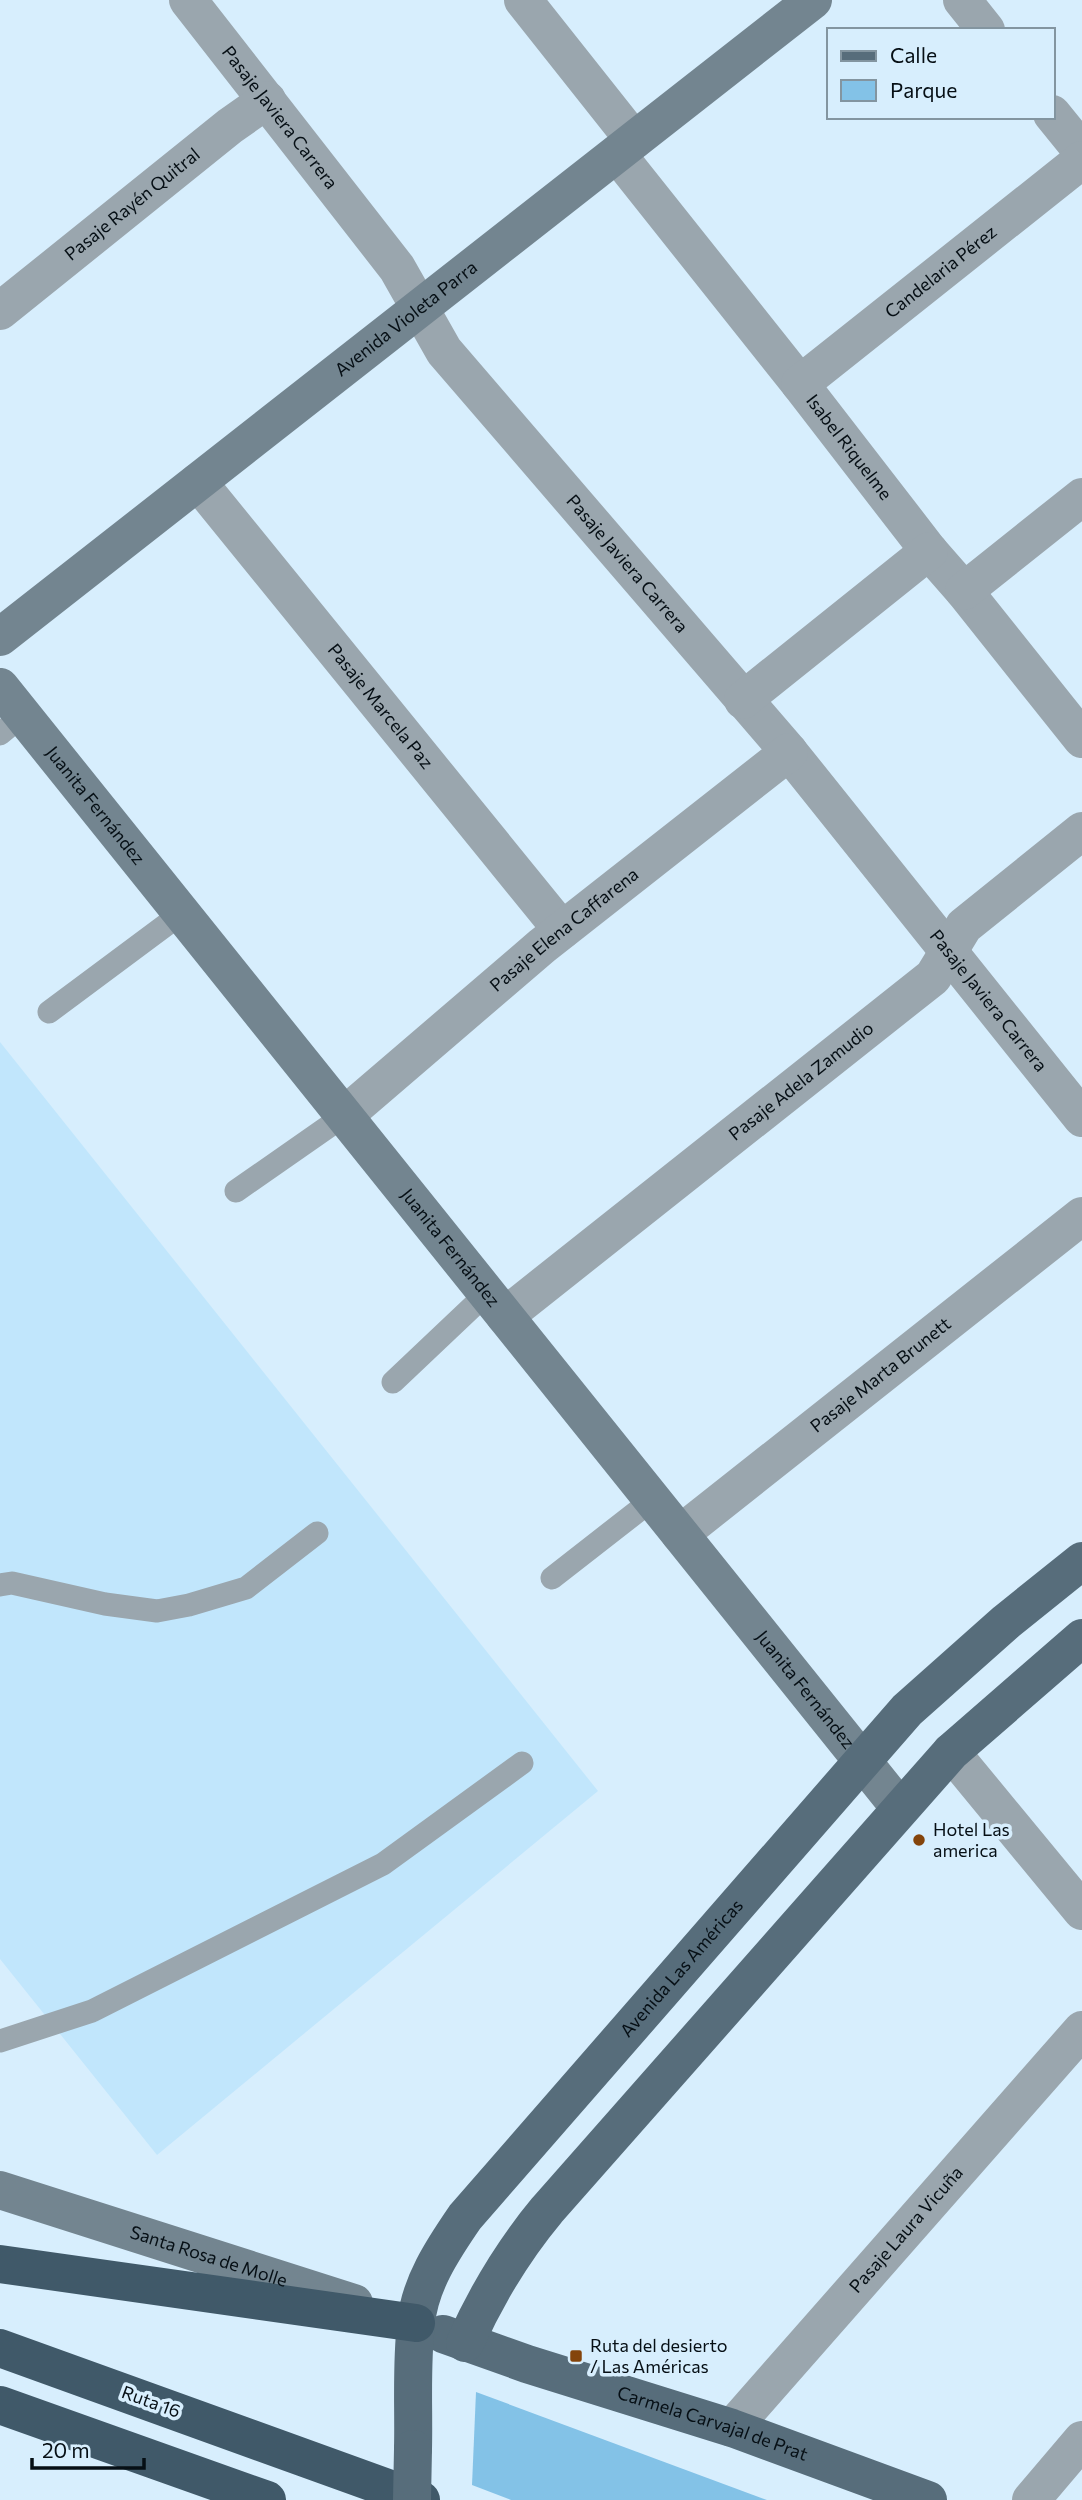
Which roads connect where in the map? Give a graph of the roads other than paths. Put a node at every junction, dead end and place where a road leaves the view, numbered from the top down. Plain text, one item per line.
1 (188, 0) edge
2 (523, 0) edge
3 (962, 0) edge
4 (808, 1) edge
5 (984, 28) edge
6 (267, 100) junction
7 (1054, 116) edge
8 (625, 147) junction
9 (1082, 151) edge
10 (1082, 160) edge
11 (420, 308) junction
12 (0, 311) edge
13 (800, 384) junction
14 (198, 482) junction
15 (1082, 497) edge
16 (929, 551) junction
17 (964, 591) junction
18 (0, 637) edge
19 (743, 700) junction
20 (8, 712) edge
21 (1082, 739) edge
22 (789, 752) junction
23 (1082, 831) edge
24 (182, 914) junction
25 (562, 930) junction
26 (949, 950) junction
27 (49, 1012) dead end
28 (345, 1115) junction
29 (1082, 1118) edge
30 (236, 1191) dead end
31 (1082, 1216) edge
32 (496, 1305) junction
33 (393, 1382) dead end
34 (652, 1500) junction
35 (317, 1533) dead end
36 (680, 1534) junction
37 (1082, 1561) edge
38 (552, 1577) dead end
39 (0, 1585) edge
40 (1082, 1638) edge
41 (951, 1752) junction
42 (862, 1761) junction
43 (522, 1763) dead end
44 (900, 1808) junction
45 (1082, 1911) edge
46 (1082, 2030) edge
47 (0, 2041) edge
48 (0, 2190) edge
49 (0, 2264) edge
50 (416, 2323) junction
51 (465, 2343) junction
52 (0, 2348) edge
53 (0, 2405) edge
54 (732, 2428) junction
55 (1082, 2440) edge
56 (267, 2500) edge
57 (412, 2500) edge
58 (421, 2500) edge
59 (928, 2500) edge
60 (1031, 2500) edge

1 - 6 street, Pasaje Javiera Carrera
2 - 8 street, Isabel Riquelme
3 - 5 street
4 - 8 street, Avenida Violeta Parra
6 - 11 street, Pasaje Javiera Carrera
6 - 12 street, Pasaje Rayén Quitral
7 - 9 street
8 - 11 street, Avenida Violeta Parra
8 - 13 street, Isabel Riquelme
10 - 13 street, Candelaria Pérez
11 - 14 street, Avenida Violeta Parra
11 - 19 street, Pasaje Javiera Carrera
13 - 16 street, Isabel Riquelme
14 - 18 street, Avenida Violeta Parra
14 - 25 street, Pasaje Marcela Paz
15 - 17 street
16 - 17 street, Isabel Riquelme
16 - 19 street
17 - 21 street, Isabel Riquelme
19 - 22 street, Pasaje Javiera Carrera
20 - 24 street, Juanita Fernández
22 - 25 street, Pasaje Elena Caffarena
22 - 26 street, Pasaje Javiera Carrera
23 - 26 street, Pasaje Adela Zamudio
24 - 27 lane
24 - 28 street, Juanita Fernández
25 - 28 street, Pasaje Elena Caffarena
26 - 29 street, Pasaje Javiera Carrera
26 - 32 street, Pasaje Adela Zamudio
28 - 30 lane
28 - 32 street, Juanita Fernández
31 - 36 street, Pasaje Marta Brunett
32 - 33 lane
32 - 34 street, Juanita Fernández
34 - 36 street, Juanita Fernández
34 - 38 lane
35 - 39 lane
36 - 42 street, Juanita Fernández
37 - 42 main road, Avenida Las Américas
40 - 41 main road
41 - 44 main road
41 - 45 street
42 - 44 street, Juanita Fernández
42 - 50 main road, Avenida Las Américas
43 - 47 lane
44 - 51 main road
46 - 54 street, Pasaje Laura Vicuña
48 - 50 street, Santa Rosa de Molle
49 - 50 highway
50 - 51 main road, Carmela Carvajal de Prat
50 - 57 main road, Avenida Las Américas, bridge
51 - 54 main road, Carmela Carvajal de Prat
52 - 58 highway, Ruta 16
53 - 56 highway
54 - 59 main road, Carmela Carvajal de Prat
55 - 60 street

